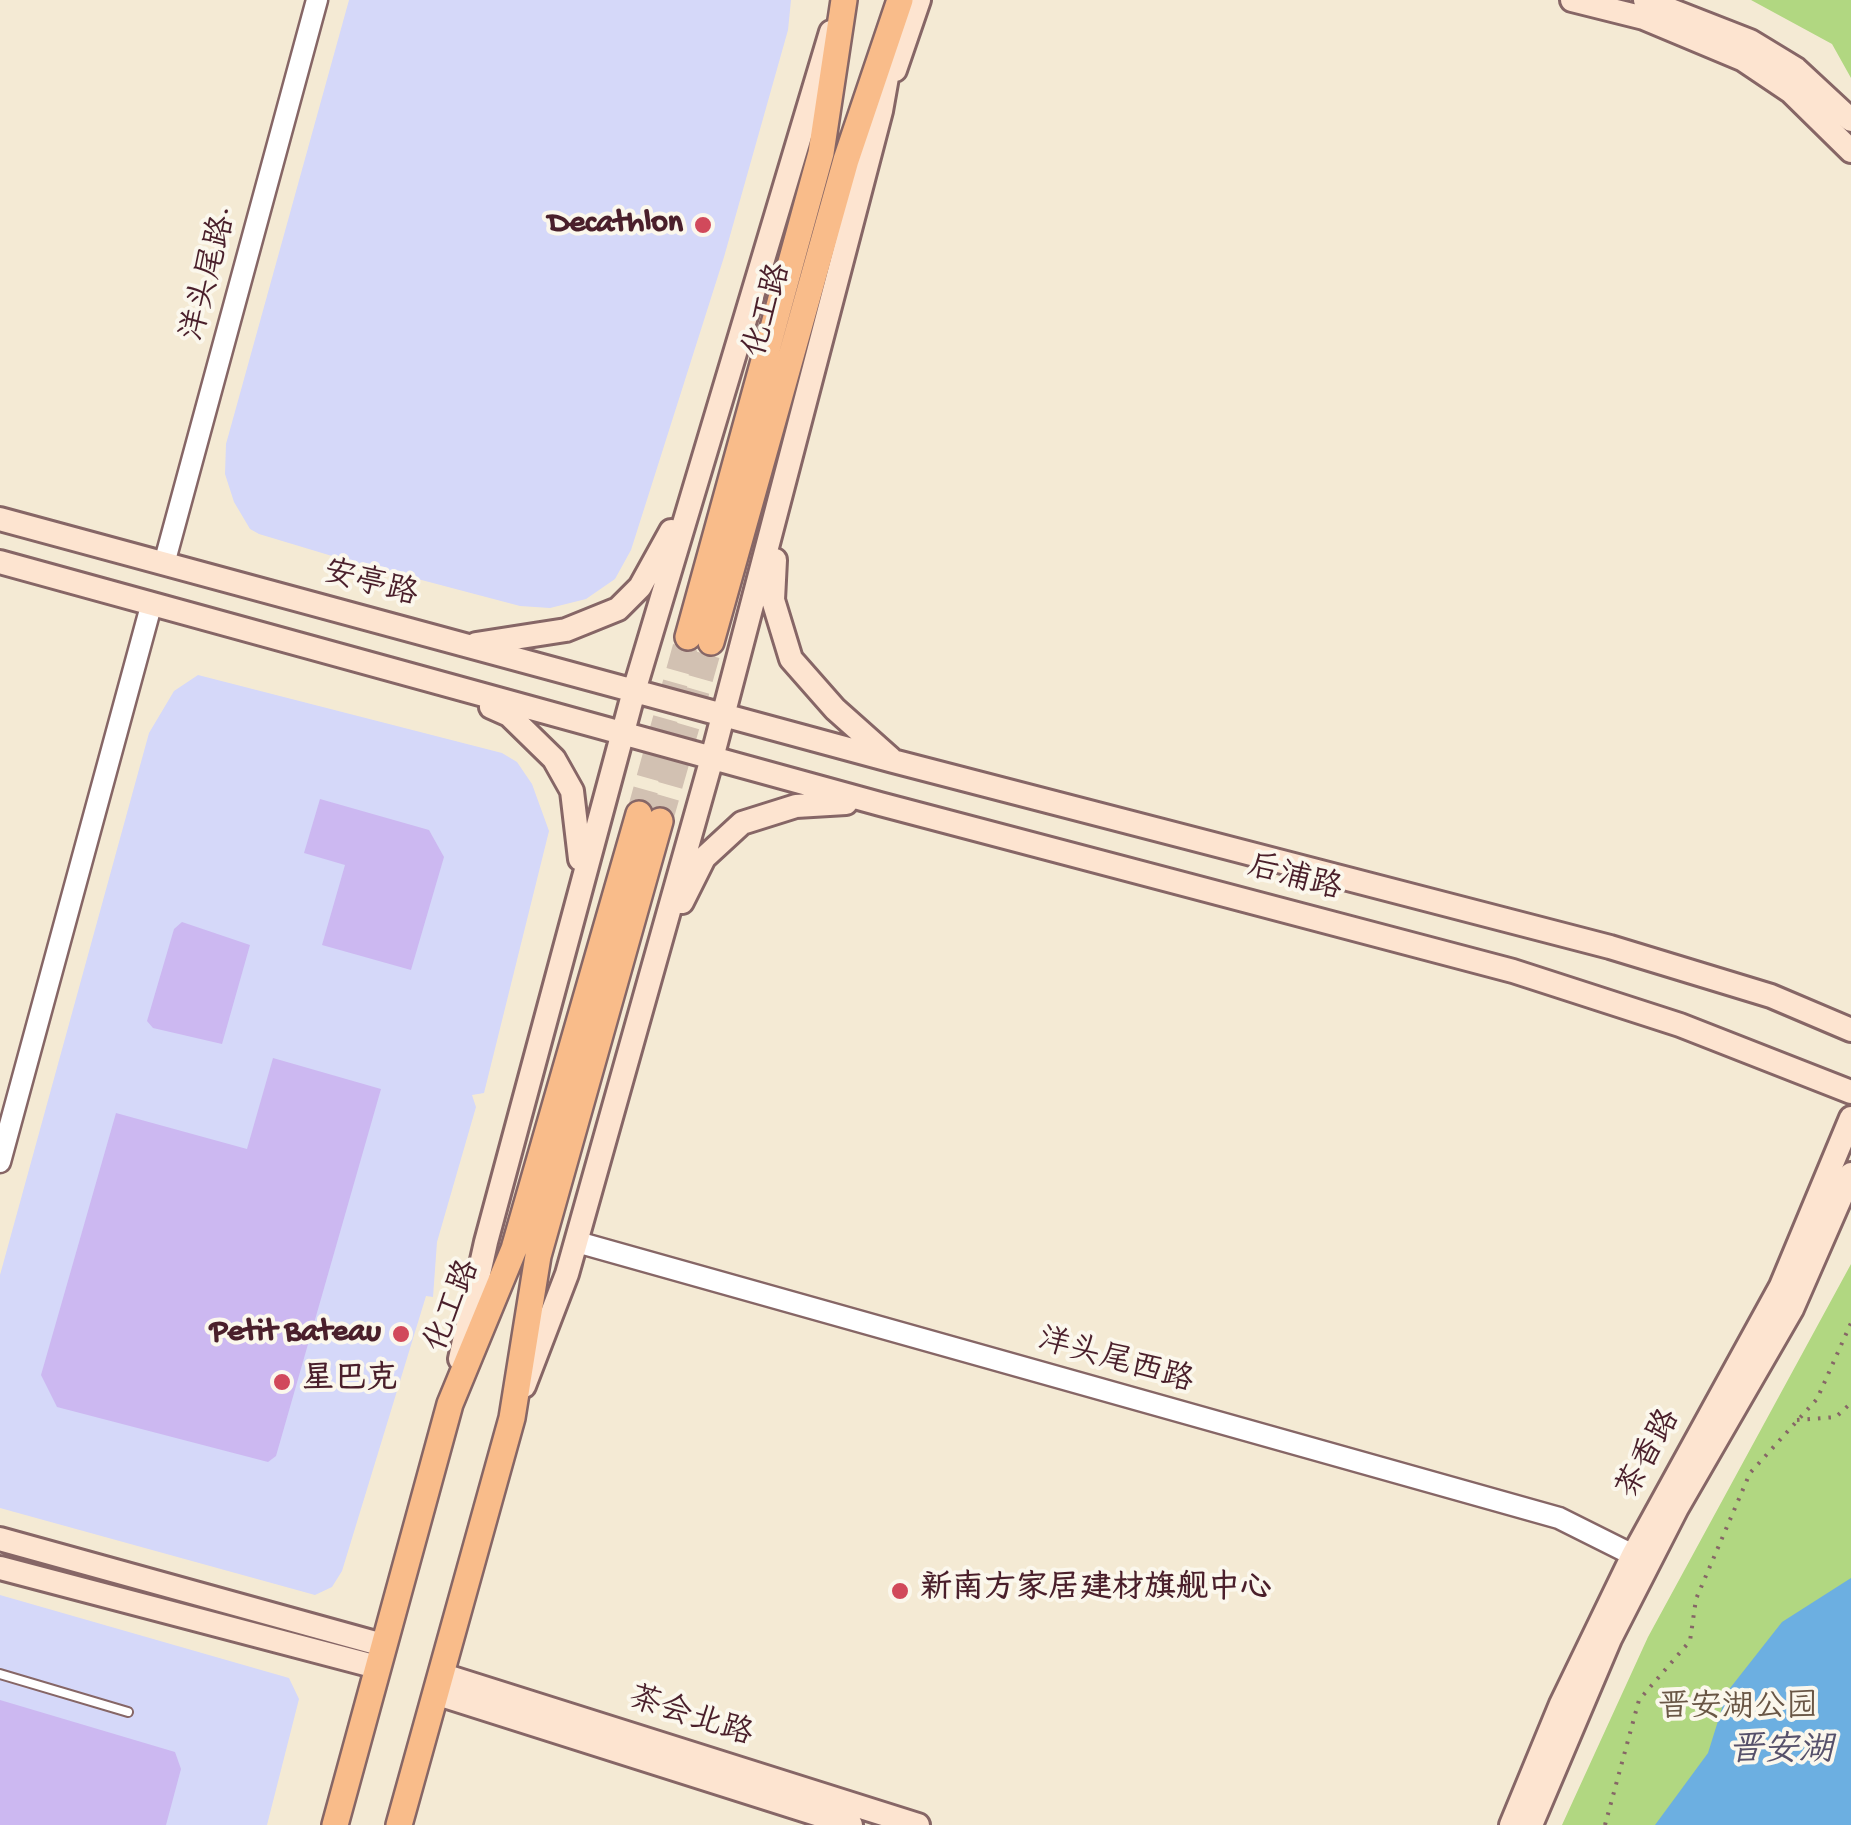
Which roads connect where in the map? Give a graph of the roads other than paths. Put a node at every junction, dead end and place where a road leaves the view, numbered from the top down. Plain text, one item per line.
1 (317, 0) edge
2 (843, 0) edge
3 (900, 0) edge
4 (919, 0) edge
5 (1572, 0) edge
6 (1645, 0) edge
7 (881, 111) junction
8 (1851, 120) edge
9 (1851, 151) edge
10 (692, 493) junction
11 (777, 512) junction
12 (0, 519) edge
13 (0, 562) edge
14 (164, 564) junction
15 (151, 606) junction
16 (463, 645) junction
17 (452, 688) junction
18 (634, 691) junction
19 (724, 715) junction
20 (622, 734) junction
21 (712, 758) junction
22 (893, 761) junction
23 (880, 804) junction
24 (580, 894) junction
25 (657, 954) junction
26 (1851, 1030) edge
27 (1851, 1092) edge
28 (1851, 1118) edge
29 (0, 1162) edge
30 (1851, 1174) edge
31 (576, 1242) junction
32 (450, 1404) junction
33 (512, 1418) junction
34 (0, 1538) edge
35 (1632, 1554) junction
36 (0, 1568) edge
37 (380, 1656) junction
38 (0, 1674) edge
39 (440, 1685) junction
40 (128, 1712) dead end
41 (342, 1791) junction
42 (402, 1822) edge
43 (328, 1825) edge
44 (336, 1825) edge
45 (851, 1825) edge
46 (918, 1825) edge
47 (1511, 1825) edge
48 (1530, 1825) edge

1 - 14 street, 洋头尾路·
2 - 3 highway, 化工路
2 - 10 main road
3 - 7 main road
4 - 7 main road
5 - 9 main road
6 - 8 main road
7 - 11 main road
10 - 16 main road
10 - 18 main road
11 - 19 main road
11 - 22 main road
12 - 14 main road, 安亭路
13 - 15 main road
14 - 16 main road, 安亭路
15 - 17 main road
15 - 29 street
16 - 18 main road, 安亭路
17 - 20 main road
17 - 24 main road
18 - 19 main road, 安亭路
18 - 20 main road
19 - 21 main road
19 - 22 main road, 后浦路
20 - 21 main road
20 - 24 main road
21 - 23 main road, 后浦路
21 - 25 main road
22 - 26 main road, 后浦路
23 - 25 main road
23 - 27 main road, 后浦路
24 - 32 main road
25 - 31 main road
28 - 35 main road, 茶香路
30 - 48 main road, 茶香路
31 - 33 main road
31 - 35 street, 洋头尾西路
32 - 33 highway, 化工路
32 - 37 highway, 化工路
33 - 39 highway, 化工路
34 - 37 main road
35 - 47 main road, 茶香路
36 - 37 main road
37 - 41 highway, 化工路
38 - 40 lane
39 - 42 highway, 化工路
39 - 45 main road, 茶会北路
39 - 46 main road, 茶会北路
41 - 43 highway
41 - 44 highway, 化工路

